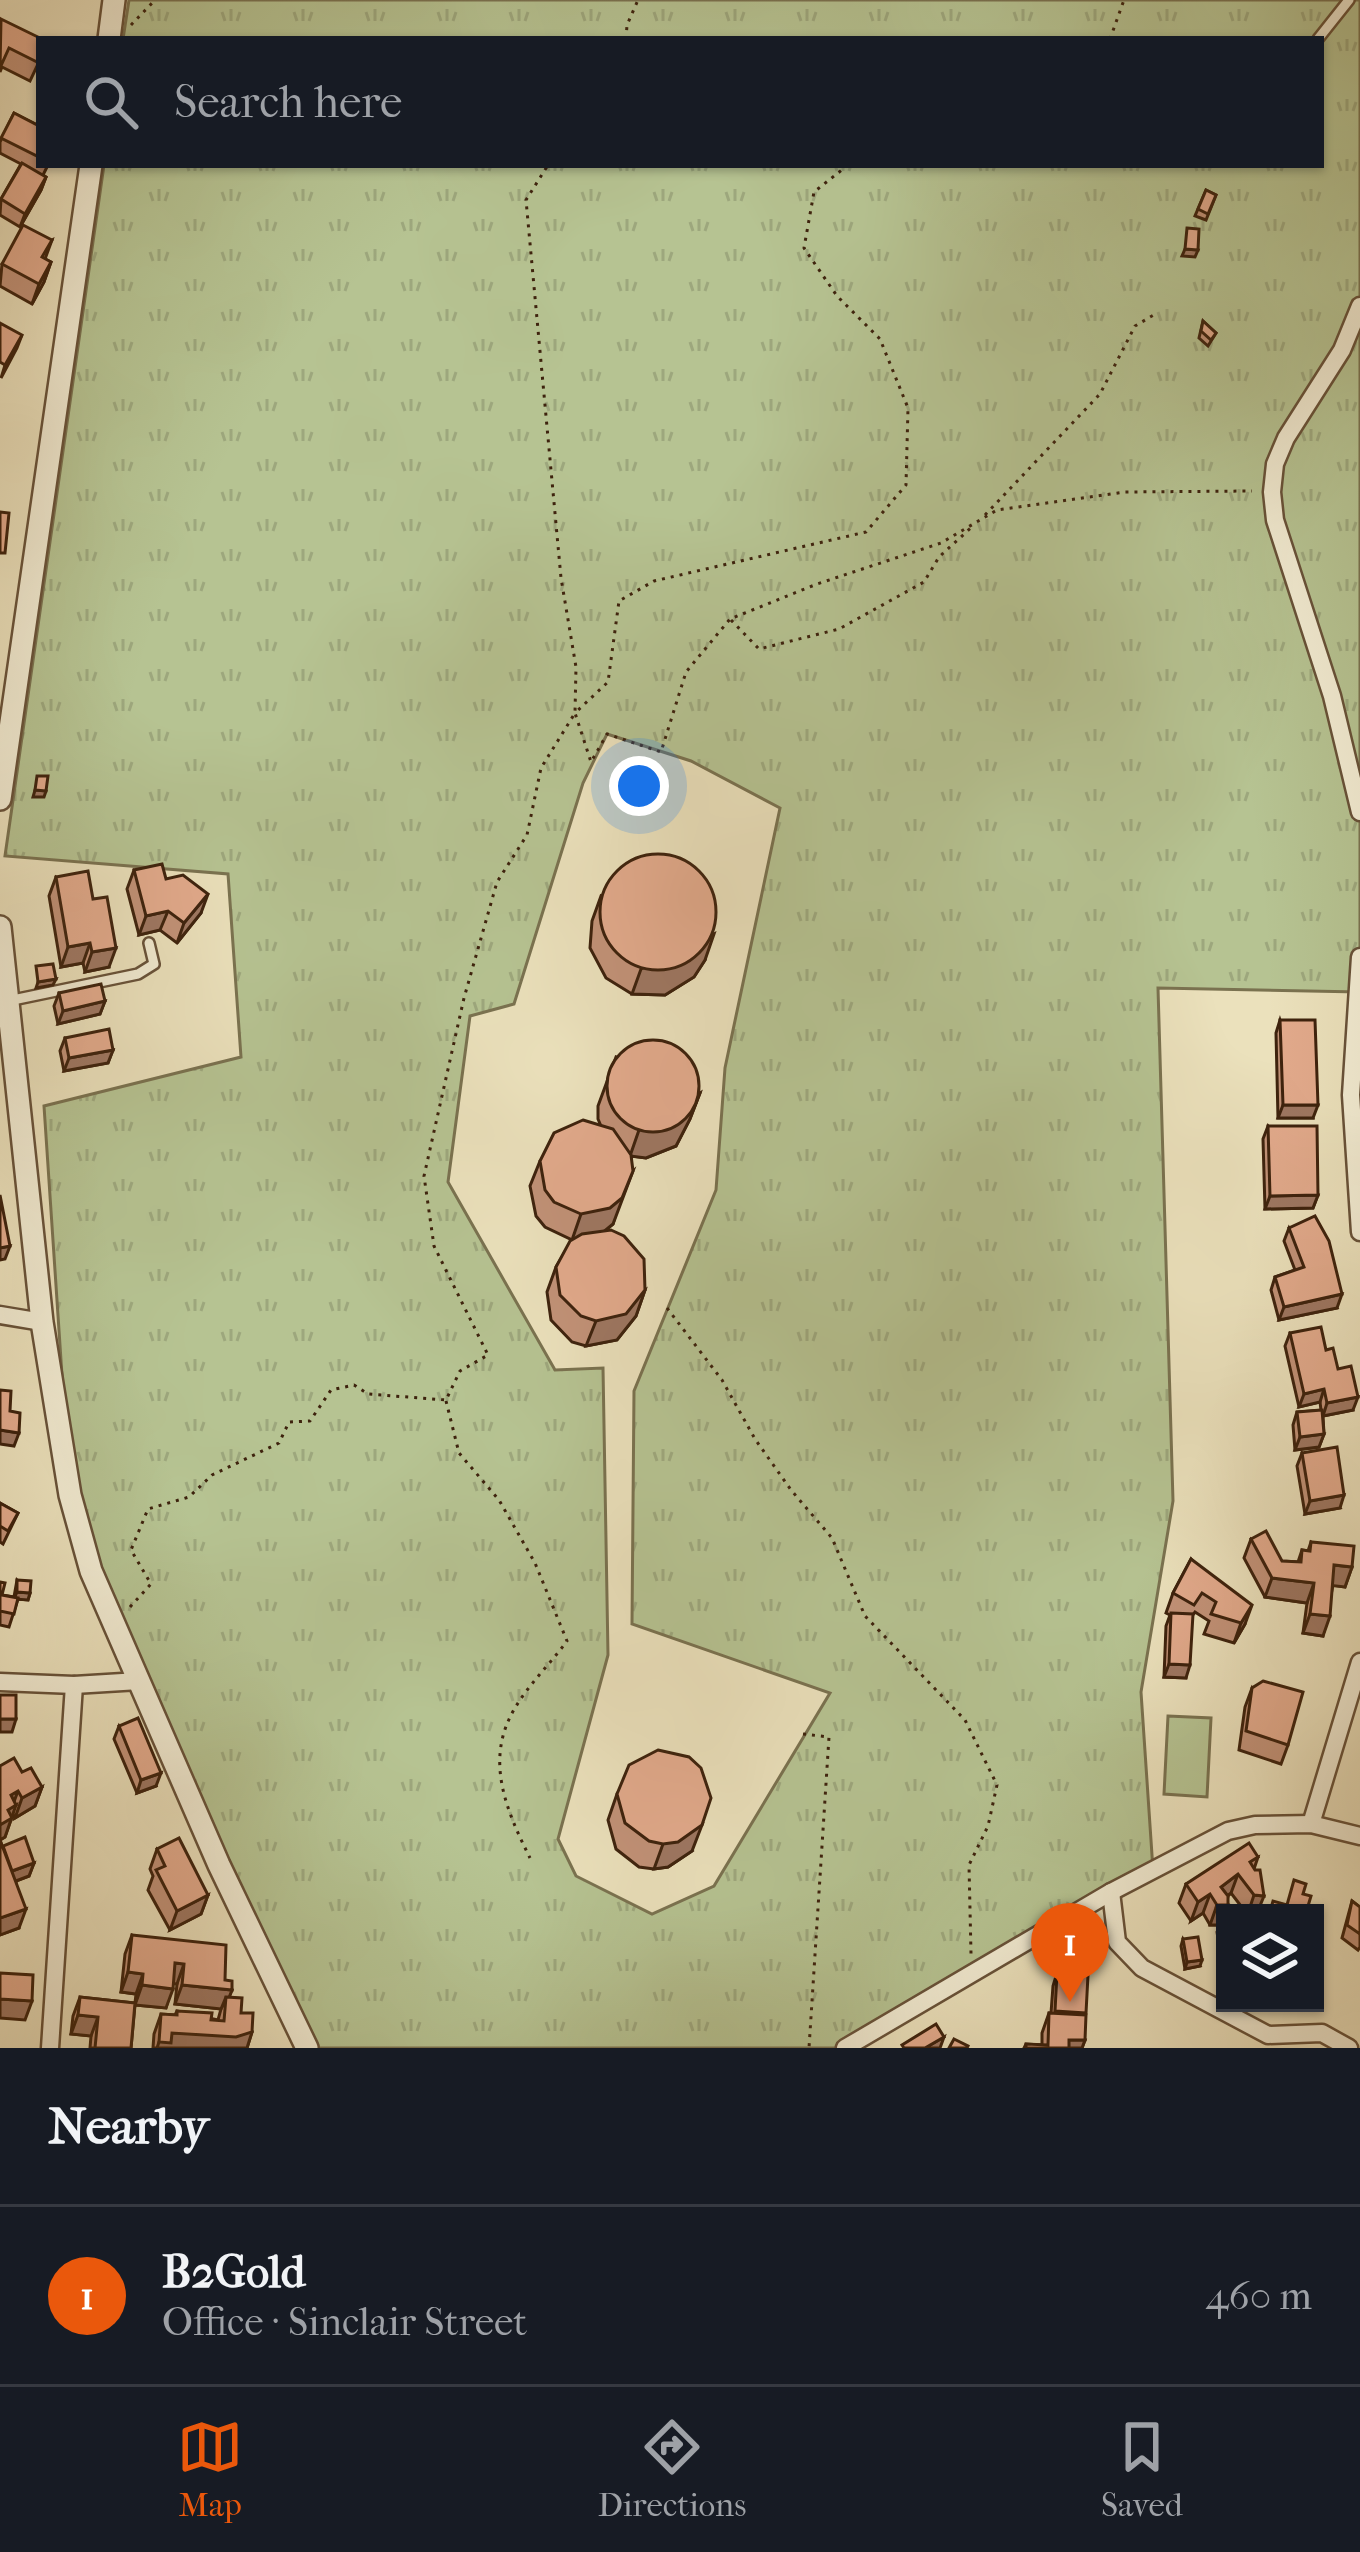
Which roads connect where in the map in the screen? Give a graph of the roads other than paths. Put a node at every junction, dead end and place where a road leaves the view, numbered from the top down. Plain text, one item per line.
1 (113, 0) edge
2 (1349, 0) edge
3 (109, 36) edge
4 (1320, 36) edge
5 (91, 168) edge
6 (1360, 306) edge
7 (0, 799) edge
8 (1360, 812) edge
9 (0, 927) edge
10 (149, 943) dead end
11 (1360, 957) edge
12 (8, 1001) junction
13 (1360, 1232) edge
14 (0, 1315) edge
15 (42, 1322) junction
16 (1360, 1663) edge
17 (0, 1682) edge
18 (139, 1682) junction
19 (74, 1685) junction
20 (1311, 1824) junction
21 (1360, 1836) edge
22 (1111, 1892) junction
23 (1265, 2042) edge
24 (50, 2048) edge
25 (307, 2048) edge
26 (845, 2048) edge
27 (1349, 2048) edge

1 - 3 street
2 - 4 lane
5 - 7 street
6 - 8 street
9 - 12 street
10 - 12 lane
11 - 13 street
12 - 15 street
14 - 15 street
15 - 18 street
16 - 20 street
17 - 19 street
18 - 19 street
18 - 25 street
19 - 24 street
20 - 21 street
20 - 22 street
22 - 23 street
22 - 26 street
23 - 27 street

